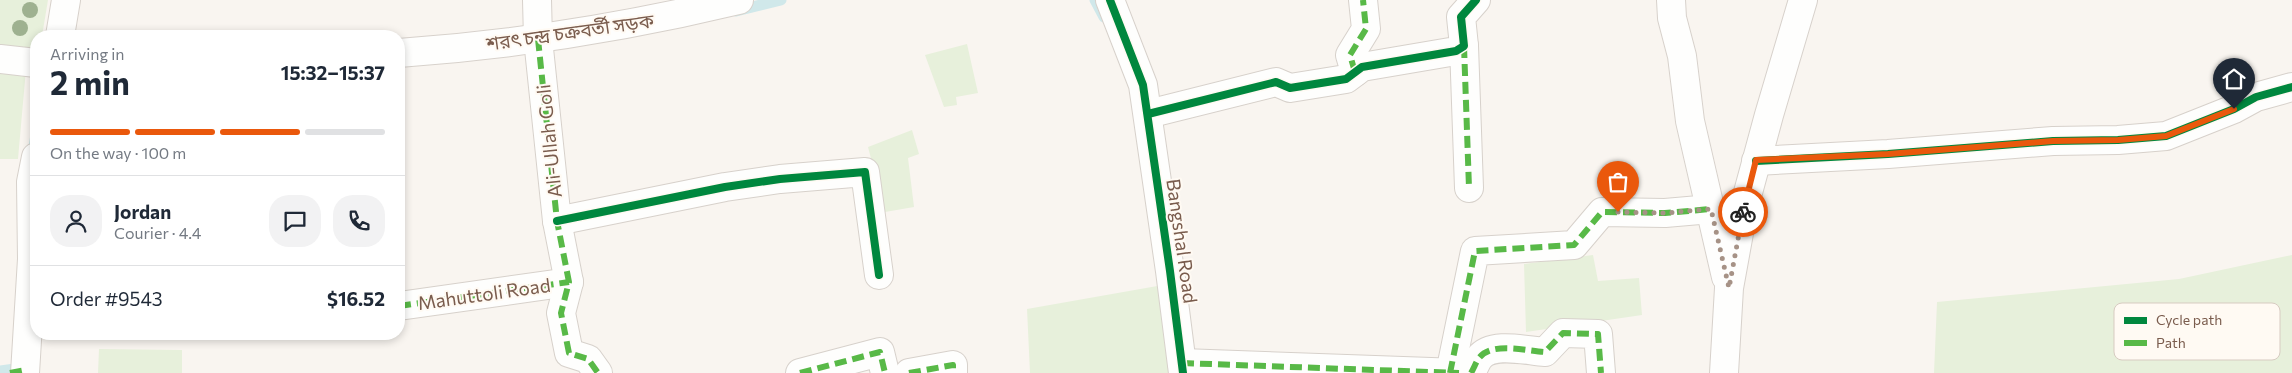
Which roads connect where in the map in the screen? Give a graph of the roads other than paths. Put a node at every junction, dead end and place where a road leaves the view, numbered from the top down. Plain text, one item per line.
1 (66, 0) edge
2 (537, 0) edge
3 (739, 0) edge
4 (1110, 0) edge
5 (1363, 0) edge
6 (1476, 0) edge
7 (1671, 0) edge
8 (1803, 0) edge
9 (61, 30) edge
10 (538, 39) junction
11 (1464, 46) junction
12 (405, 52) edge
13 (0, 59) edge
14 (30, 62) edge
15 (1355, 72) junction
16 (2292, 87) edge
17 (1148, 114) junction
18 (1756, 160) junction
19 (1469, 188) dead end
20 (1711, 209) junction
21 (557, 221) junction
22 (879, 275) dead end
23 (30, 278) edge
24 (568, 282) junction
25 (1729, 288) junction
26 (405, 305) edge
27 (882, 362) edge
28 (1183, 368) edge
29 (20, 372) edge
30 (1450, 372) edge
31 (598, 373) edge
32 (800, 373) edge
33 (909, 373) edge
34 (953, 373) edge
35 (1459, 373) edge
36 (1472, 373) edge
37 (1601, 373) edge
38 (1724, 373) edge

1 - 9 street
2 - 10 street, Ali-Ullah Goli
3 - 10 street, শরৎ চন্দ্র চক্রবর্তী সড়ক
4 - 17 street, Bangshal Road
5 - 15 street
6 - 11 street
7 - 20 street
8 - 18 street
10 - 12 street, শরৎ চন্দ্র চক্রবর্তী সড়ক
10 - 21 street, Ali-Ullah Goli
11 - 15 street
11 - 19 street
13 - 14 street
15 - 17 street
16 - 18 street
17 - 28 street, Bangshal Road
18 - 25 street
20 - 25 street
20 - 30 street
21 - 22 street
21 - 24 street, Ali-Ullah Goli
23 - 29 street
24 - 26 street, Mahuttoli Road
24 - 31 street, Ali-Ullah Goli
25 - 38 street
27 - 32 street
28 - 30 street, Bangshal Road
30 - 35 street, Bangshal Road
33 - 34 street
36 - 37 street

